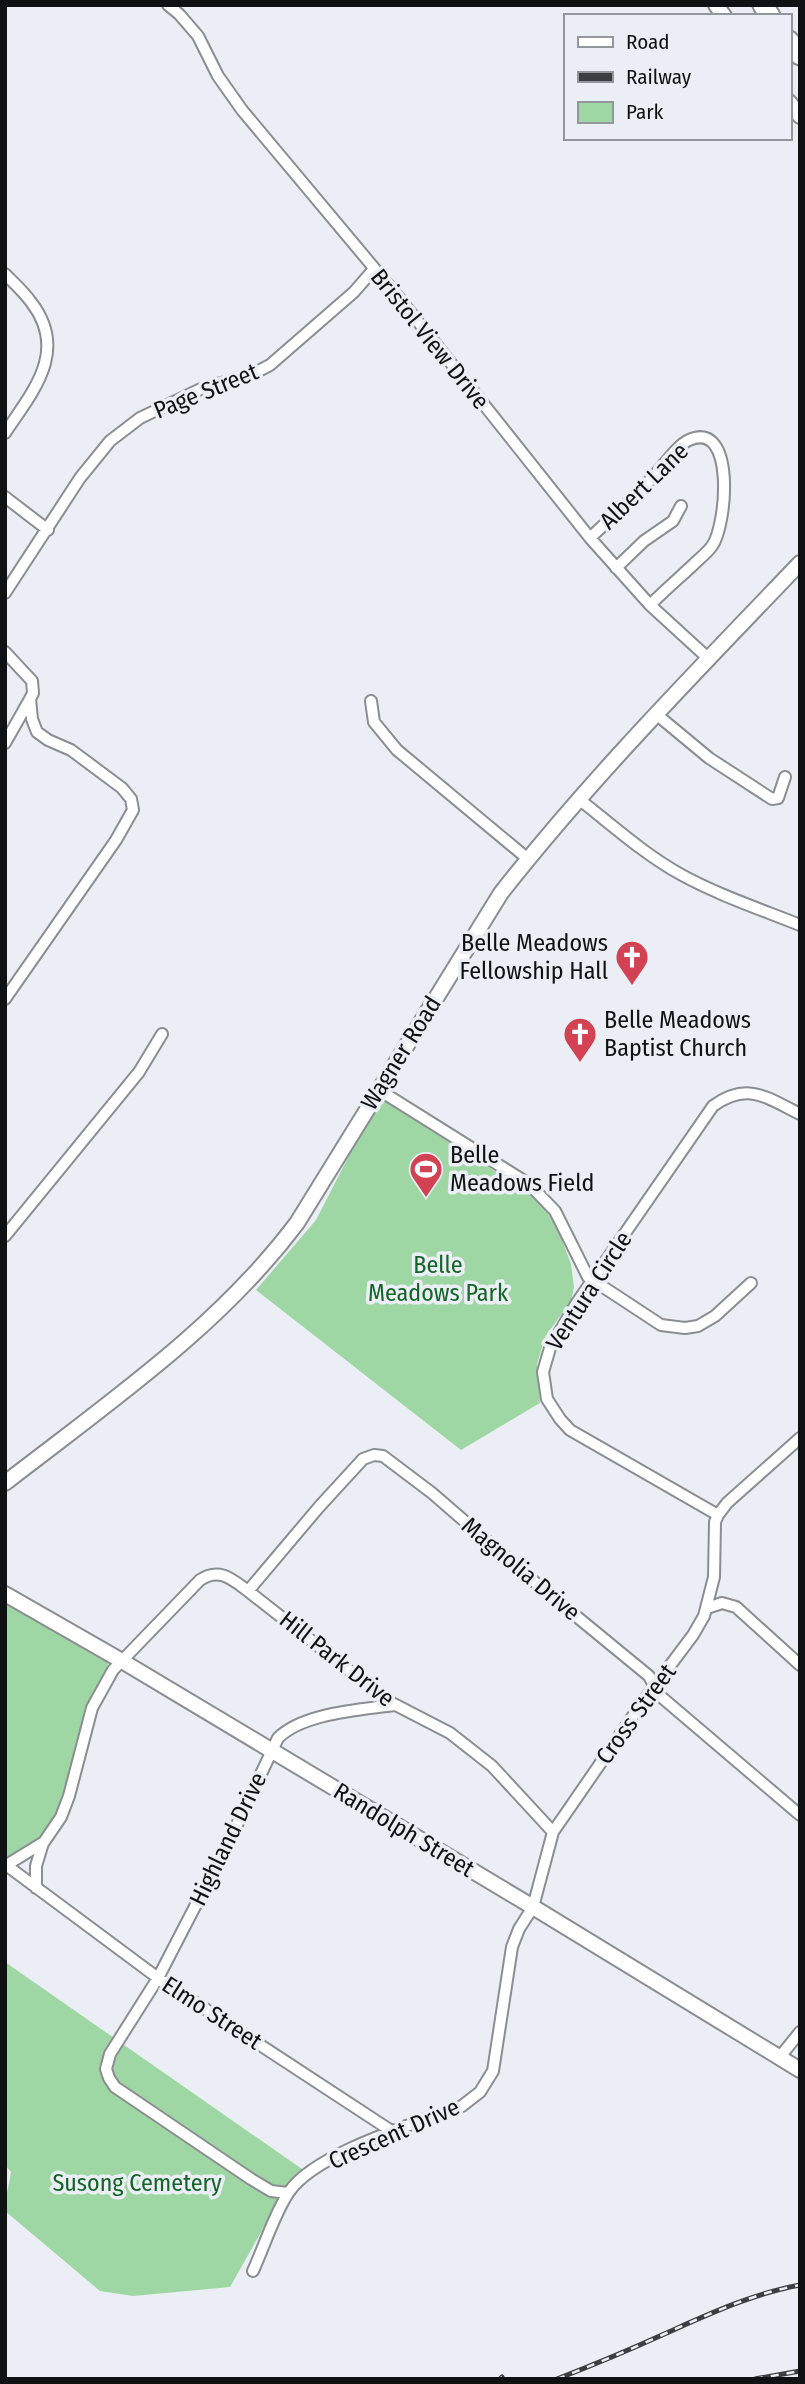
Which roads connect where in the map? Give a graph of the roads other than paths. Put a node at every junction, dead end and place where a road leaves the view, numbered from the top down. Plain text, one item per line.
1 (168, 5) edge
2 (374, 270) junction
3 (5, 274) edge
4 (5, 433) edge
5 (5, 497) edge
6 (681, 506) dead end
7 (48, 530) junction
8 (590, 538) junction
9 (800, 563) edge
10 (616, 568) junction
11 (5, 593) edge
12 (650, 605) junction
13 (5, 652) edge
14 (709, 659) junction
15 (30, 699) junction
16 (371, 701) dead end
17 (656, 714) junction
18 (5, 743) edge
19 (785, 777) dead end
20 (580, 800) junction
21 (527, 859) junction
22 (800, 925) edge
23 (5, 999) edge
24 (162, 1034) dead end
25 (379, 1090) junction
26 (800, 1114) edge
27 (5, 1236) edge
28 (594, 1281) junction
29 (751, 1283) dead end
30 (800, 1438) edge
31 (5, 1483) edge
32 (718, 1515) junction
33 (248, 1591) junction
34 (5, 1594) edge
35 (707, 1608) junction
36 (122, 1661) junction
37 (800, 1665) edge
38 (654, 1687) junction
39 (394, 1705) junction
40 (271, 1750) junction
41 (800, 1815) edge
42 (553, 1832) junction
43 (44, 1842) junction
44 (6, 1866) edge
45 (36, 1888) junction
46 (533, 1907) junction
47 (158, 1978) junction
48 (800, 2032) edge
49 (779, 2057) junction
50 (800, 2070) edge
51 (393, 2132) junction
52 (288, 2193) junction
53 (253, 2271) dead end

1 - 2 street, Bristol View Drive
2 - 7 street, Page Street
2 - 8 street, Bristol View Drive
3 - 4 street
5 - 7 street
6 - 10 street
7 - 11 street, Page Street
8 - 10 street, Bristol View Drive
8 - 12 street, Albert Lane
9 - 14 street, Wagner Road
10 - 12 street, Bristol View Drive
12 - 14 street, Bristol View Drive
13 - 15 street
14 - 17 street, Wagner Road
15 - 18 street
15 - 23 street
16 - 21 street
17 - 19 street
17 - 20 street, Wagner Road
20 - 21 street, Wagner Road
20 - 22 street
21 - 25 street, Wagner Road
24 - 27 street
25 - 28 street
25 - 31 street, Wagner Road
26 - 28 street, Ventura Circle
28 - 29 street
28 - 32 street, Ventura Circle
30 - 32 street
32 - 35 street, Cross Street
33 - 36 street, Hill Park Drive
33 - 38 street, Magnolia Drive
33 - 39 street, Hill Park Drive
34 - 36 street, Randolph Street
35 - 37 street
35 - 38 street, Cross Street
36 - 40 street, Randolph Street
36 - 43 street, Hill Park Drive
38 - 41 street, Magnolia Drive
38 - 42 street, Cross Street
39 - 40 street, Highland Drive
39 - 42 street, Hill Park Drive
40 - 46 street, Randolph Street
40 - 47 street, Highland Drive
42 - 46 street, Cross Street
43 - 44 street
43 - 45 street
44 - 45 street, Elmo Street
45 - 47 street, Elmo Street
46 - 49 street, Randolph Street
46 - 51 street, Crescent Drive
47 - 51 street, Elmo Street
47 - 52 street, Highland Drive
48 - 49 street
49 - 50 street, Randolph Street
51 - 52 street, Crescent Drive
52 - 53 street, Crescent Drive

